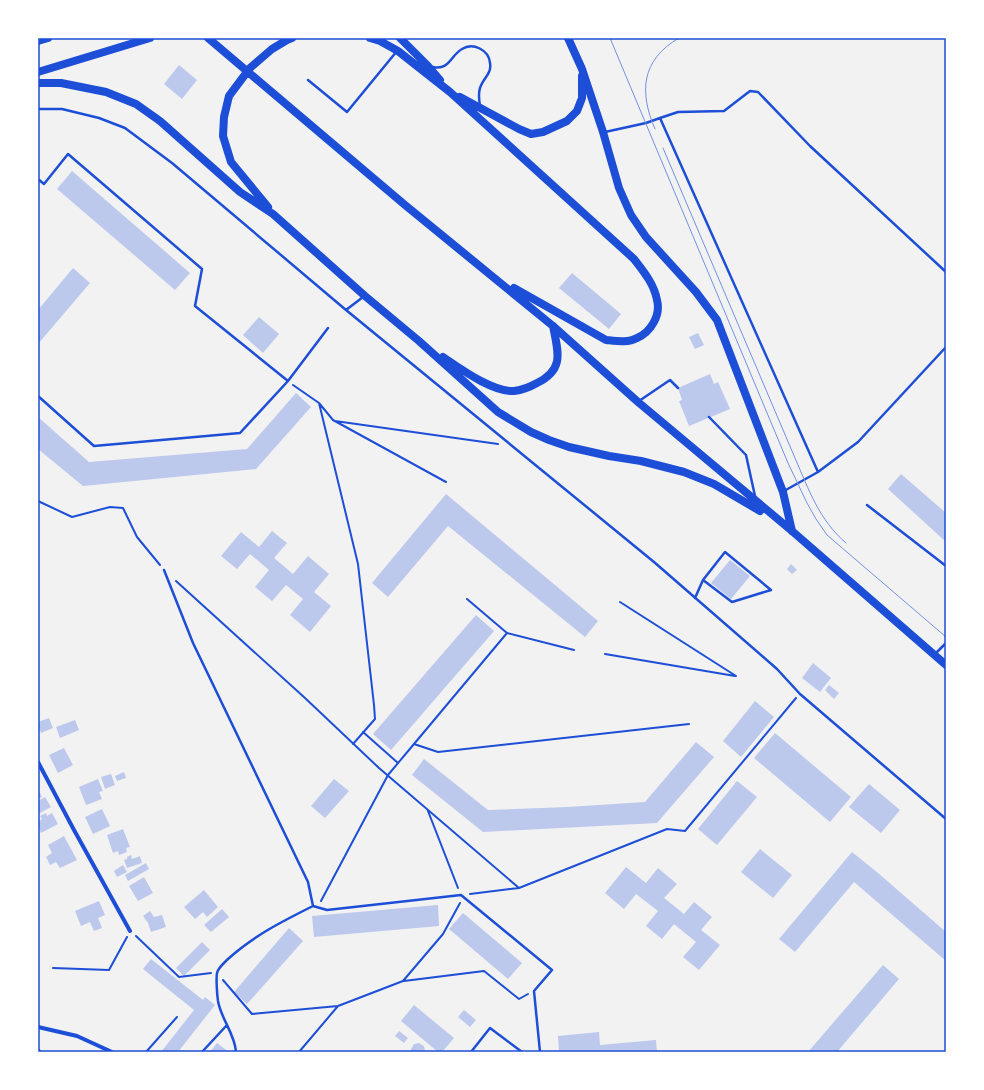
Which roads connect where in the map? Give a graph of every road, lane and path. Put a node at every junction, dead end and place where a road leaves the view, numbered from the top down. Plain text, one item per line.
1 (48, 38) edge
2 (150, 38) edge
3 (208, 38) edge
4 (292, 38) edge
5 (370, 38) edge
6 (400, 38) edge
7 (568, 38) edge
8 (38, 41) edge
9 (398, 51) junction
10 (428, 66) junction
11 (582, 69) junction
12 (38, 72) edge
13 (308, 80) dead end
14 (38, 83) edge
15 (450, 92) junction
16 (481, 108) junction
17 (38, 109) edge
18 (660, 118) junction
19 (603, 132) junction
20 (38, 179) edge
21 (273, 214) junction
22 (946, 272) edge
23 (493, 276) junction
24 (365, 296) junction
25 (346, 310) junction
26 (553, 326) junction
27 (328, 328) dead end
28 (420, 341) junction
29 (946, 347) edge
30 (288, 381) junction
31 (678, 388) dead end
32 (38, 396) edge
33 (638, 402) junction
34 (319, 403) junction
35 (709, 417) dead end
36 (333, 420) junction
37 (512, 446) junction
38 (818, 472) junction
39 (446, 482) dead end
40 (783, 492) junction
41 (38, 501) edge
42 (757, 502) junction
43 (868, 505) dead end
44 (792, 531) junction
45 (946, 566) edge
46 (164, 570) junction
47 (703, 580) junction
48 (695, 598) junction
49 (467, 599) dead end
50 (620, 602) dead end
51 (507, 633) junction
52 (946, 642) edge
53 (574, 650) dead end
54 (605, 654) dead end
55 (934, 655) junction
56 (946, 665) edge
57 (800, 694) junction
58 (689, 724) dead end
59 (363, 732) junction
60 (354, 744) junction
61 (414, 744) junction
62 (38, 762) edge
63 (398, 763) junction
64 (388, 775) junction
65 (427, 809) junction
66 (946, 819) edge
67 (518, 888) junction
68 (462, 896) junction
69 (313, 906) junction
70 (318, 907) junction
71 (130, 931) junction
72 (53, 968) dead end
73 (217, 972) junction
74 (403, 982) junction
75 (534, 991) junction
76 (338, 1006) junction
77 (177, 1017) dead end
78 (227, 1025) junction
79 (38, 1027) edge
80 (38, 1049) edge
81 (41, 1052) edge
82 (112, 1052) edge
83 (146, 1052) edge
84 (202, 1052) edge
85 (236, 1052) edge
86 (299, 1052) edge
87 (471, 1052) edge
88 (522, 1052) edge
89 (540, 1052) edge

1 - 8 main road
2 - 12 main road
3 - 23 main road
4 - 21 main road
5 - 9 main road
6 - 10 main road
7 - 11 main road
9 - 13 lane
9 - 15 main road
10 - 15 main road
10 - 16 lane
11 - 16 main road
11 - 19 main road
14 - 21 main road
15 - 16 main road
15 - 23 main road
17 - 25 lane
18 - 19 lane
18 - 22 lane
18 - 38 lane
19 - 40 main road
20 - 30 lane
21 - 24 main road
23 - 26 main road
24 - 25 lane
24 - 28 main road
25 - 37 lane
26 - 28 main road
26 - 33 main road
27 - 30 lane
28 - 44 main road
29 - 38 lane
30 - 32 lane
30 - 34 path
31 - 33 lane
33 - 42 main road
34 - 36 path
34 - 59 path
35 - 42 lane
36 - 37 path
36 - 39 path
37 - 48 lane
38 - 40 lane
40 - 44 main road
41 - 46 path
42 - 44 main road
43 - 45 lane
44 - 55 main road
46 - 60 path
46 - 69 lane
47 - 47 lane
47 - 48 lane
48 - 57 lane
49 - 51 path
50 - 54 path
51 - 53 path
51 - 61 path
52 - 55 lane
55 - 56 main road
57 - 66 lane
57 - 67 path
58 - 61 path
59 - 60 path
59 - 63 path
60 - 64 path
61 - 63 path
62 - 71 street
63 - 64 path
64 - 65 path
64 - 70 path
65 - 67 path
65 - 68 path
67 - 68 path
68 - 70 lane
68 - 74 path
68 - 75 lane
69 - 70 lane
69 - 73 lane
71 - 72 path
71 - 73 path
73 - 76 path
73 - 78 lane
74 - 75 path
74 - 76 path
75 - 89 lane
76 - 86 path
77 - 83 path
78 - 84 lane
78 - 85 lane
79 - 82 street
80 - 81 path
87 - 88 lane

